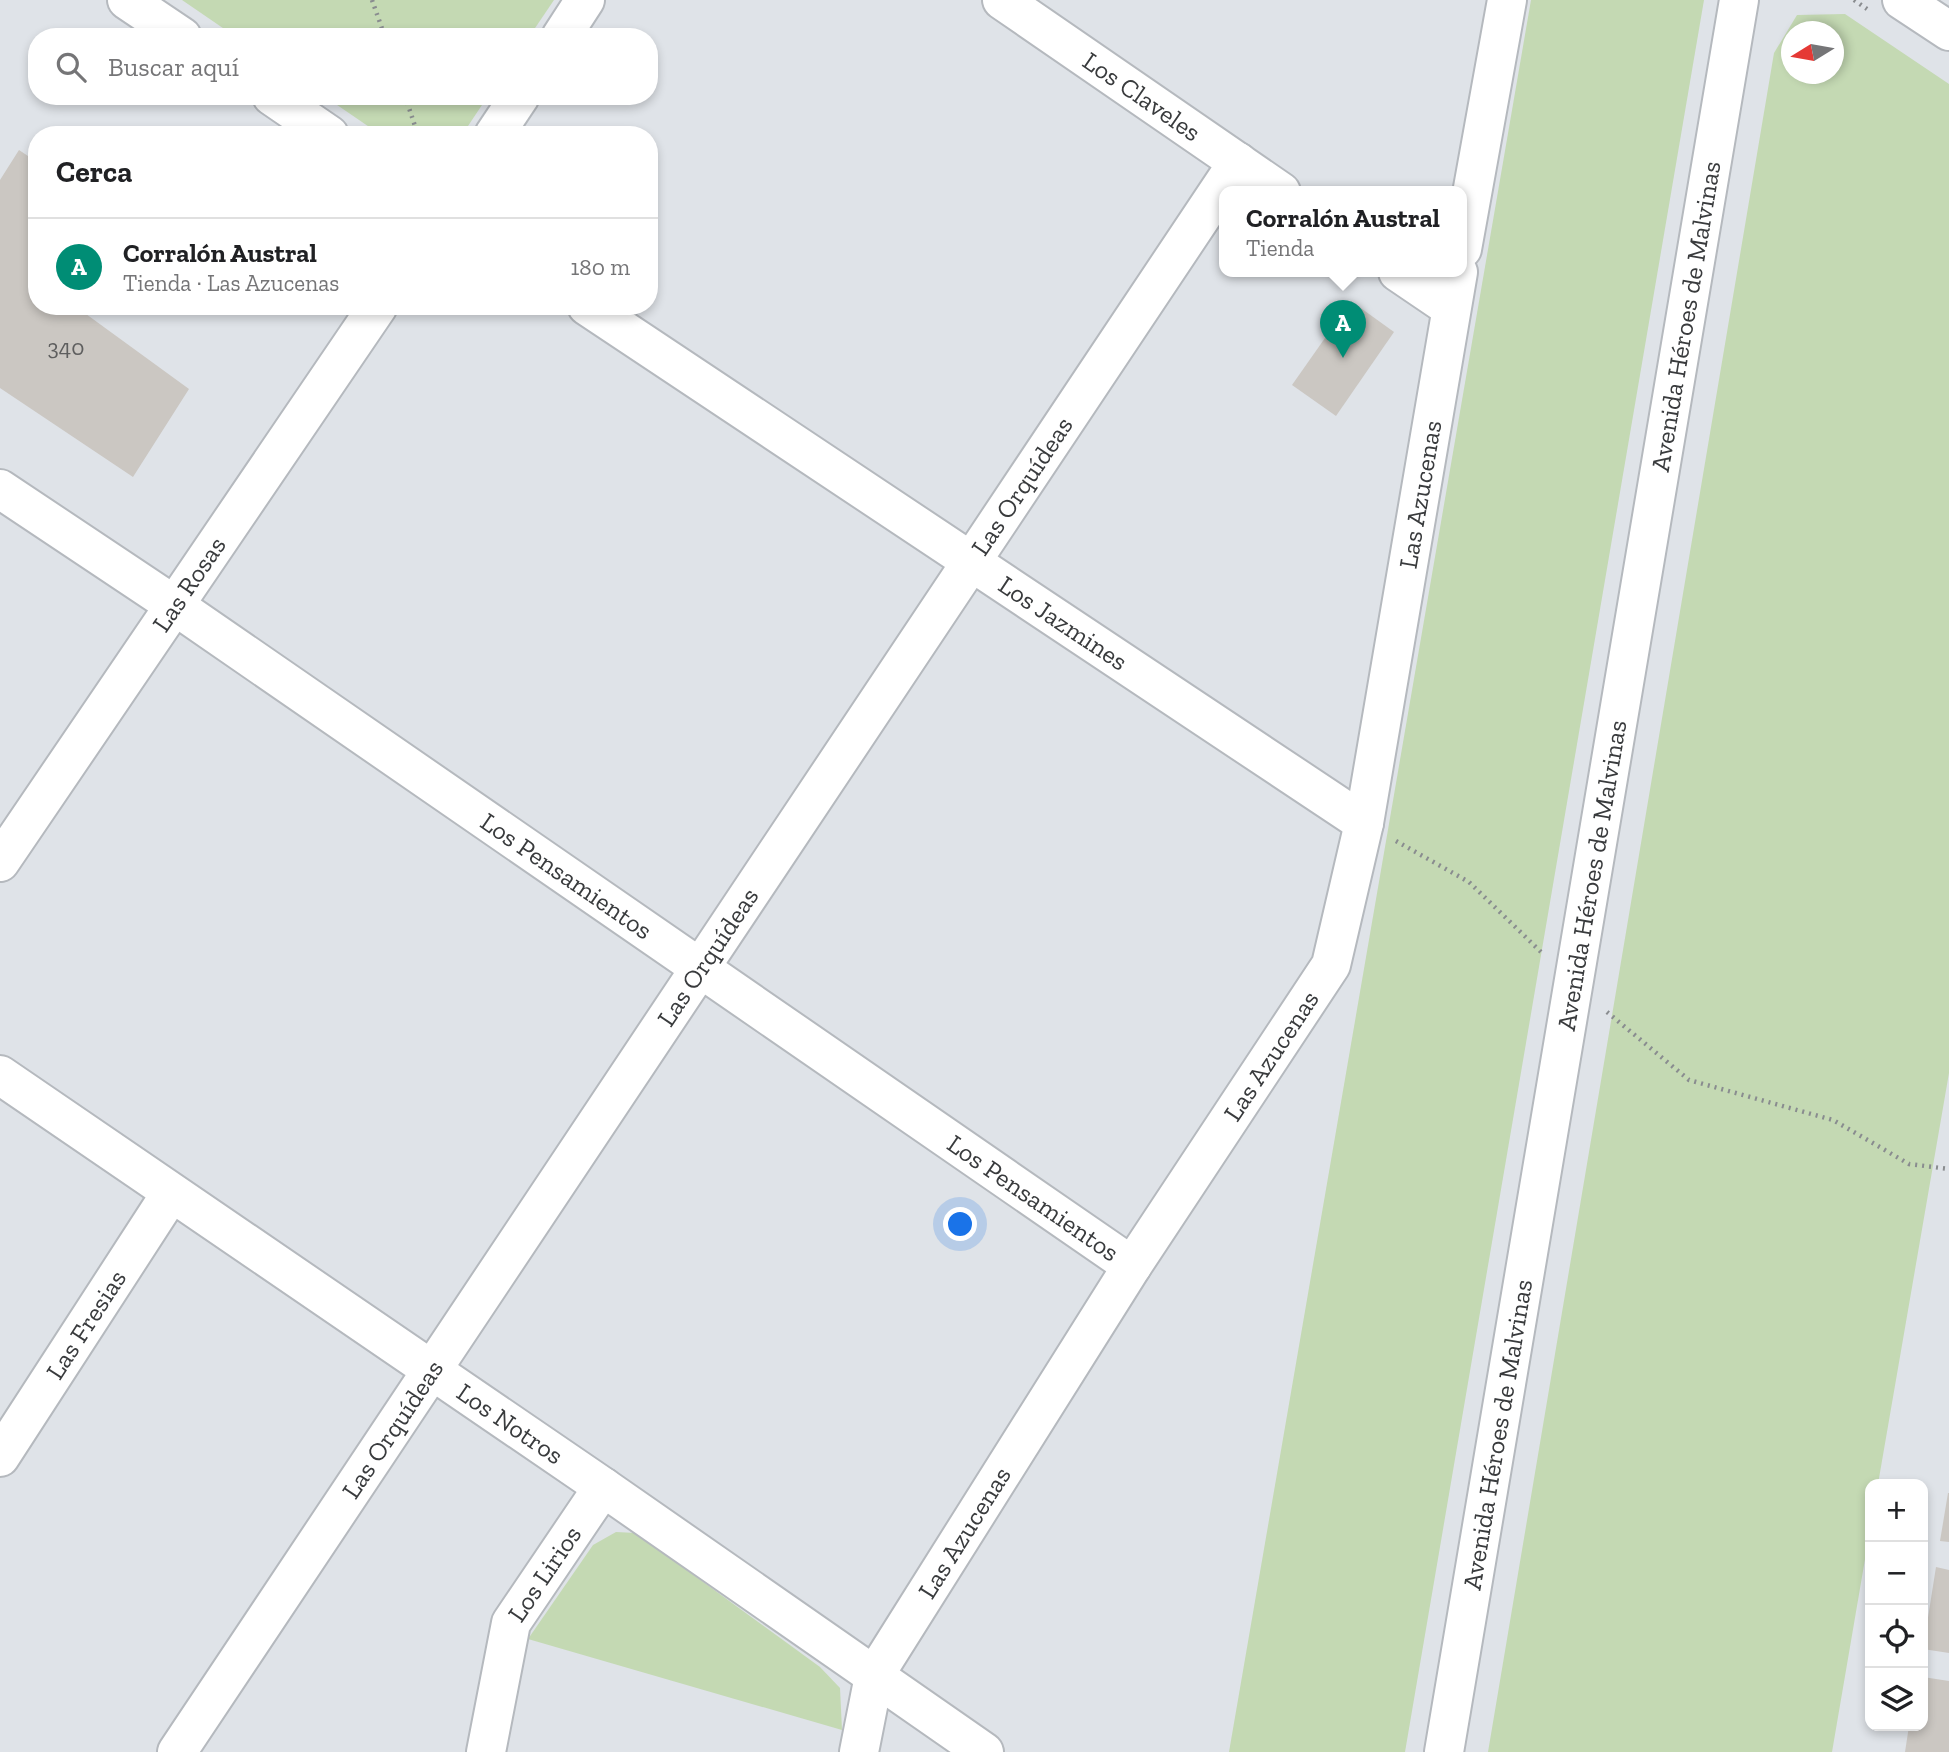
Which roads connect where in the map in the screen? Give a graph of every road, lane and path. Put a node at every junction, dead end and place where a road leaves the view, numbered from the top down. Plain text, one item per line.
1 (127, 0) edge
2 (372, 0) edge
3 (585, 0) edge
4 (1002, 0) edge
5 (1507, 0) edge
6 (1739, 0) edge
7 (1902, 0) edge
8 (169, 28) edge
9 (382, 28) edge
10 (567, 28) edge
11 (1949, 31) edge
12 (285, 105) edge
13 (408, 105) edge
14 (514, 105) edge
15 (317, 126) edge
16 (415, 126) edge
17 (500, 126) edge
18 (1238, 162) junction
19 (1222, 186) edge
20 (1272, 186) edge
21 (1219, 190) edge
22 (1467, 221) edge
23 (1414, 277) edge
24 (1455, 290) edge
25 (372, 315) edge
26 (600, 315) edge
27 (0, 489) edge
28 (971, 562) junction
29 (174, 606) junction
30 (1364, 823) junction
31 (0, 862) edge
32 (700, 968) junction
33 (1573, 984) junction
34 (0, 1075) edge
35 (1949, 1169) edge
36 (171, 1193) junction
37 (1132, 1266) junction
38 (431, 1371) junction
39 (0, 1457) edge
40 (603, 1486) junction
41 (874, 1676) junction
42 (177, 1752) edge
43 (486, 1752) edge
44 (859, 1752) edge
45 (984, 1752) edge
46 (1444, 1752) edge

1 - 8 street
2 - 9 path
3 - 10 street
4 - 18 street, Los Claveles
5 - 22 street
6 - 33 street, Avenida Héroes de Malvinas
7 - 11 street
12 - 15 street
13 - 16 path
14 - 17 street
18 - 19 street, Las Orquídeas
18 - 20 street, Los Claveles
21 - 28 street, Las Orquídeas
23 - 24 street
24 - 30 street, Las Azucenas
25 - 29 street, Las Rosas
26 - 28 street, Los Jazmines
27 - 29 street, Los Pensamientos
28 - 30 street, Los Jazmines
28 - 32 street, Las Orquídeas
29 - 31 street, Las Rosas
29 - 32 street, Los Pensamientos
30 - 33 path
30 - 37 street, Las Azucenas
32 - 37 street, Los Pensamientos
32 - 38 street, Las Orquídeas
33 - 35 path
33 - 46 street, Avenida Héroes de Malvinas
34 - 36 street, Los Notros
36 - 38 street, Los Notros
36 - 39 street, Las Fresias
37 - 41 street, Las Azucenas
38 - 40 street, Los Notros
38 - 42 street, Las Orquídeas
40 - 41 street, Los Notros
40 - 43 street, Los Lirios
41 - 44 street, Las Azucenas
41 - 45 street, Los Notros

